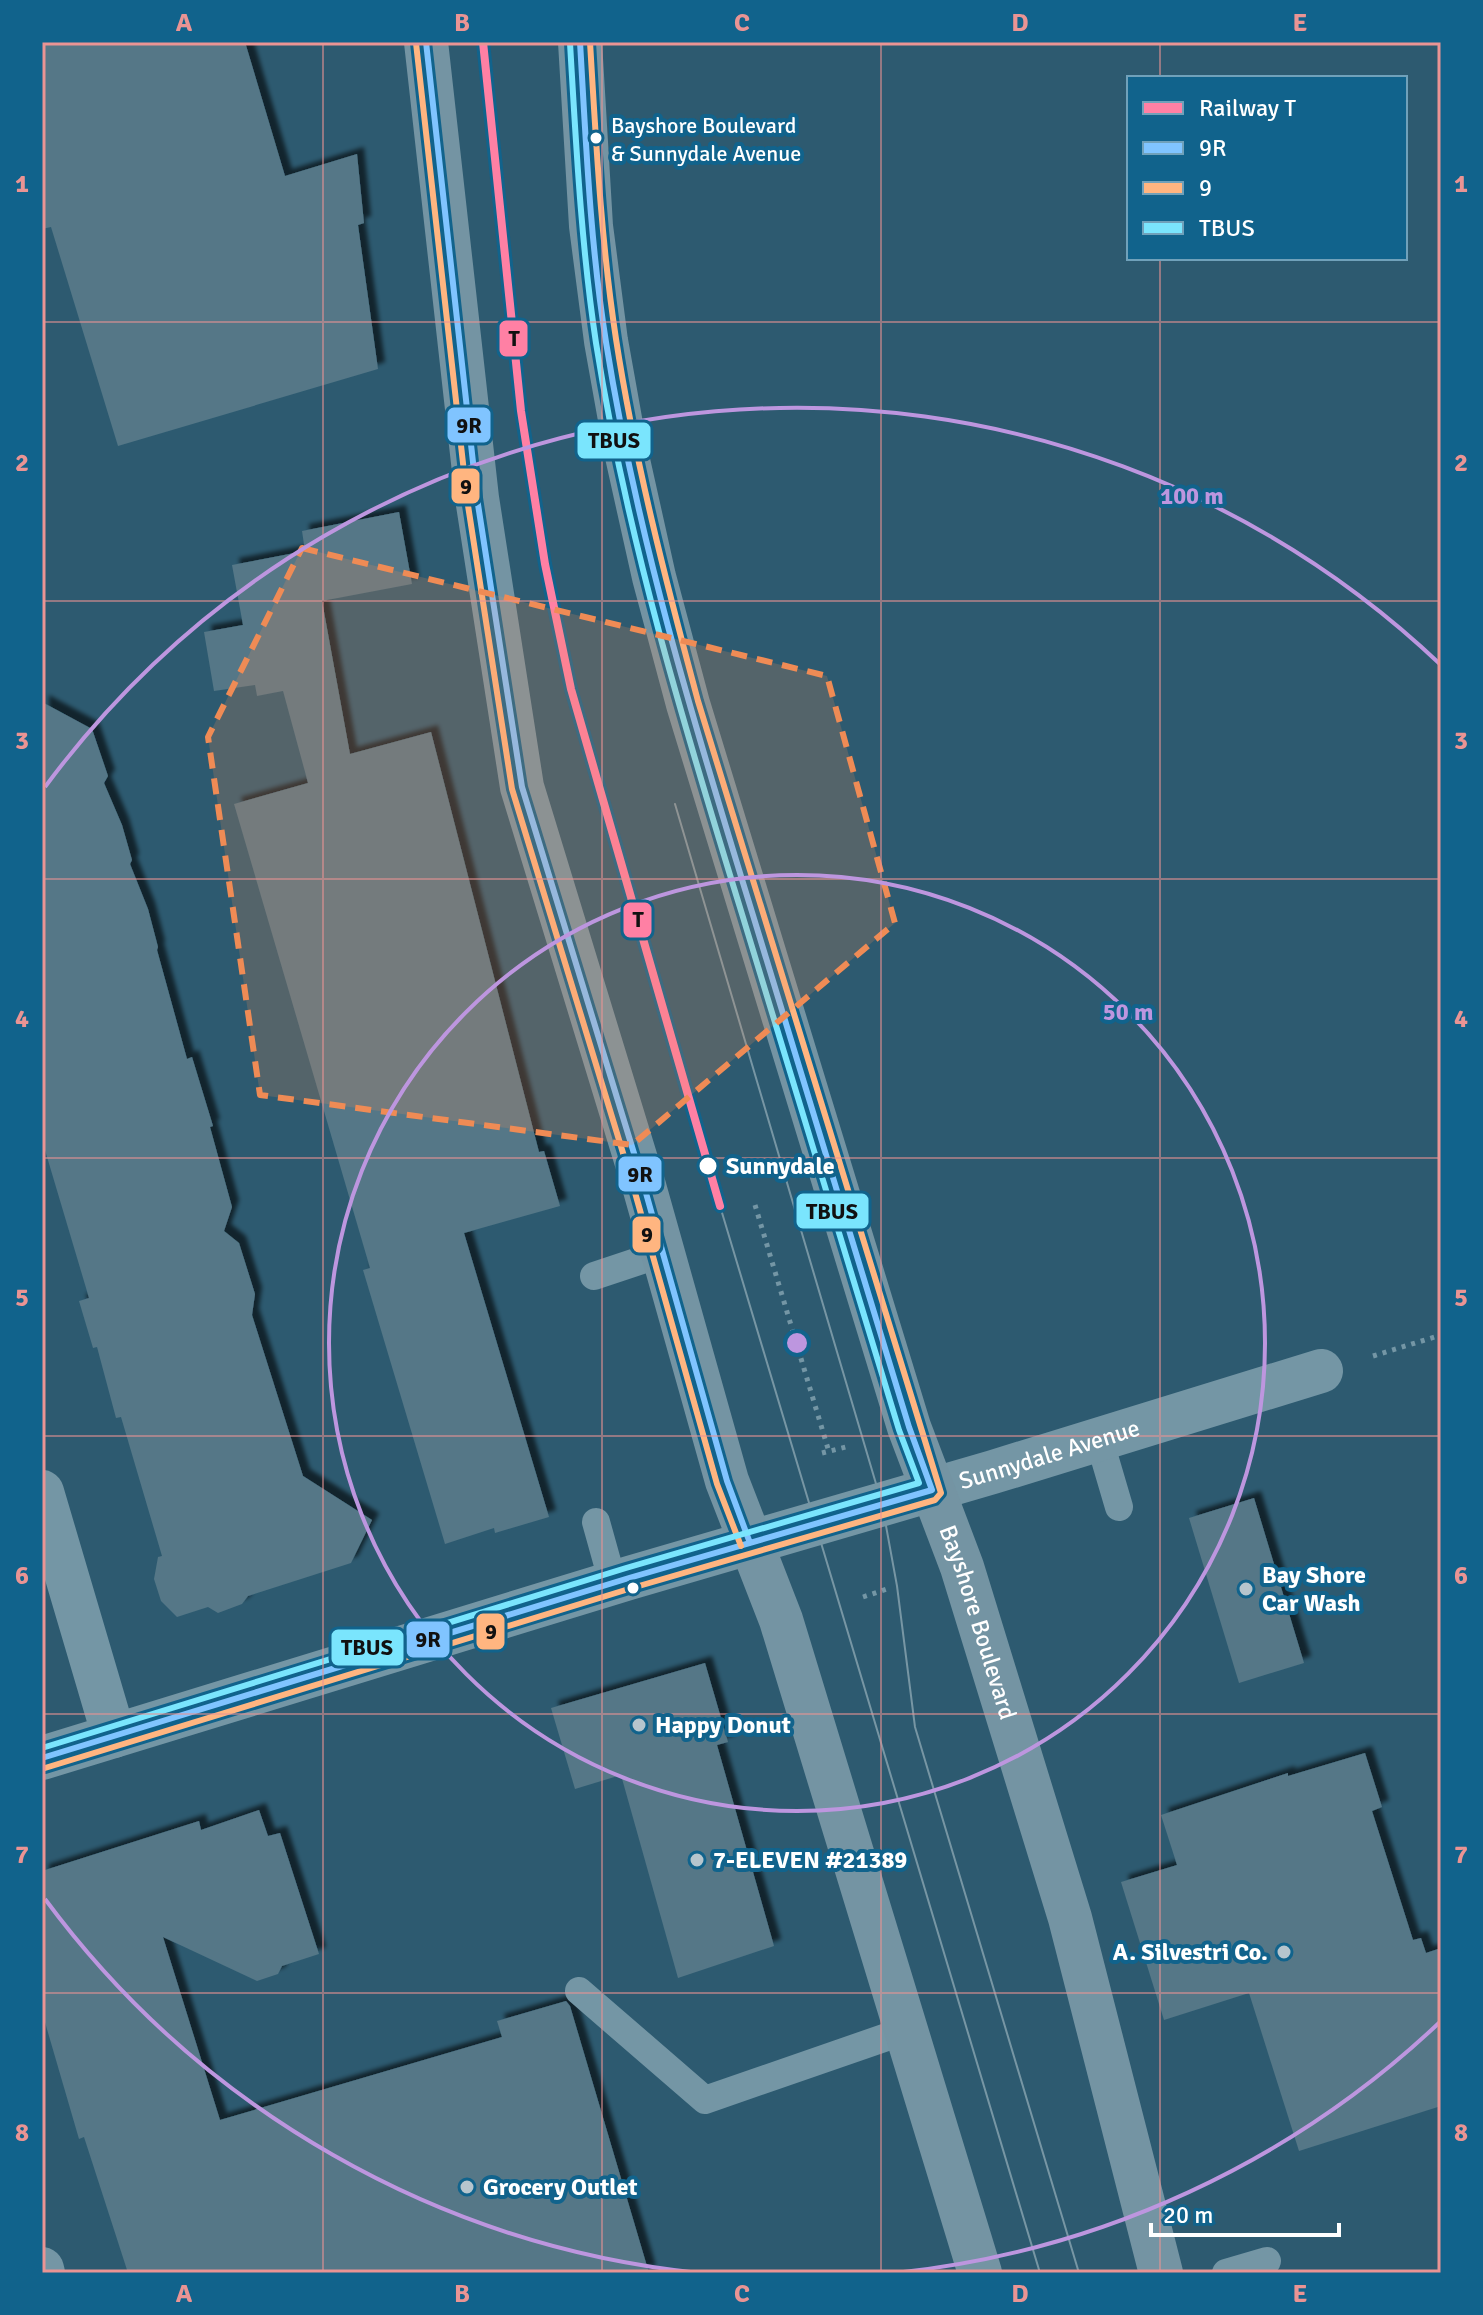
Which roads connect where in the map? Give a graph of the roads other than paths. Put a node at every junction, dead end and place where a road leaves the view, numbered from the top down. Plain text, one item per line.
1 (426, 42) edge
2 (580, 42) edge
3 (663, 1253) junction
4 (594, 1276) dead end
5 (1321, 1371) road end
6 (1099, 1439) junction
7 (932, 1490) junction
8 (42, 1492) edge
9 (1119, 1507) dead end
10 (596, 1522) dead end
11 (750, 1543) junction
12 (613, 1583) junction
13 (114, 1736) junction
14 (42, 1758) edge
15 (579, 1991) dead end
16 (907, 2030) junction
17 (1267, 2261) dead end
18 (980, 2273) edge
19 (1161, 2273) edge
20 (1226, 2273) edge

1 - 3 main road
2 - 7 main road, Bayshore Boulevard
3 - 4 lane
3 - 11 main road
5 - 6 street, Sunnydale Avenue
6 - 7 street, Sunnydale Avenue
6 - 9 lane
7 - 11 street, Sunnydale Avenue
7 - 19 main road, Bayshore Boulevard
8 - 13 street
10 - 12 lane
11 - 12 street, Sunnydale Avenue
11 - 16 main road
12 - 13 street, Sunnydale Avenue
13 - 14 street, Sunnydale Avenue
15 - 16 lane
16 - 18 main road
17 - 20 lane

